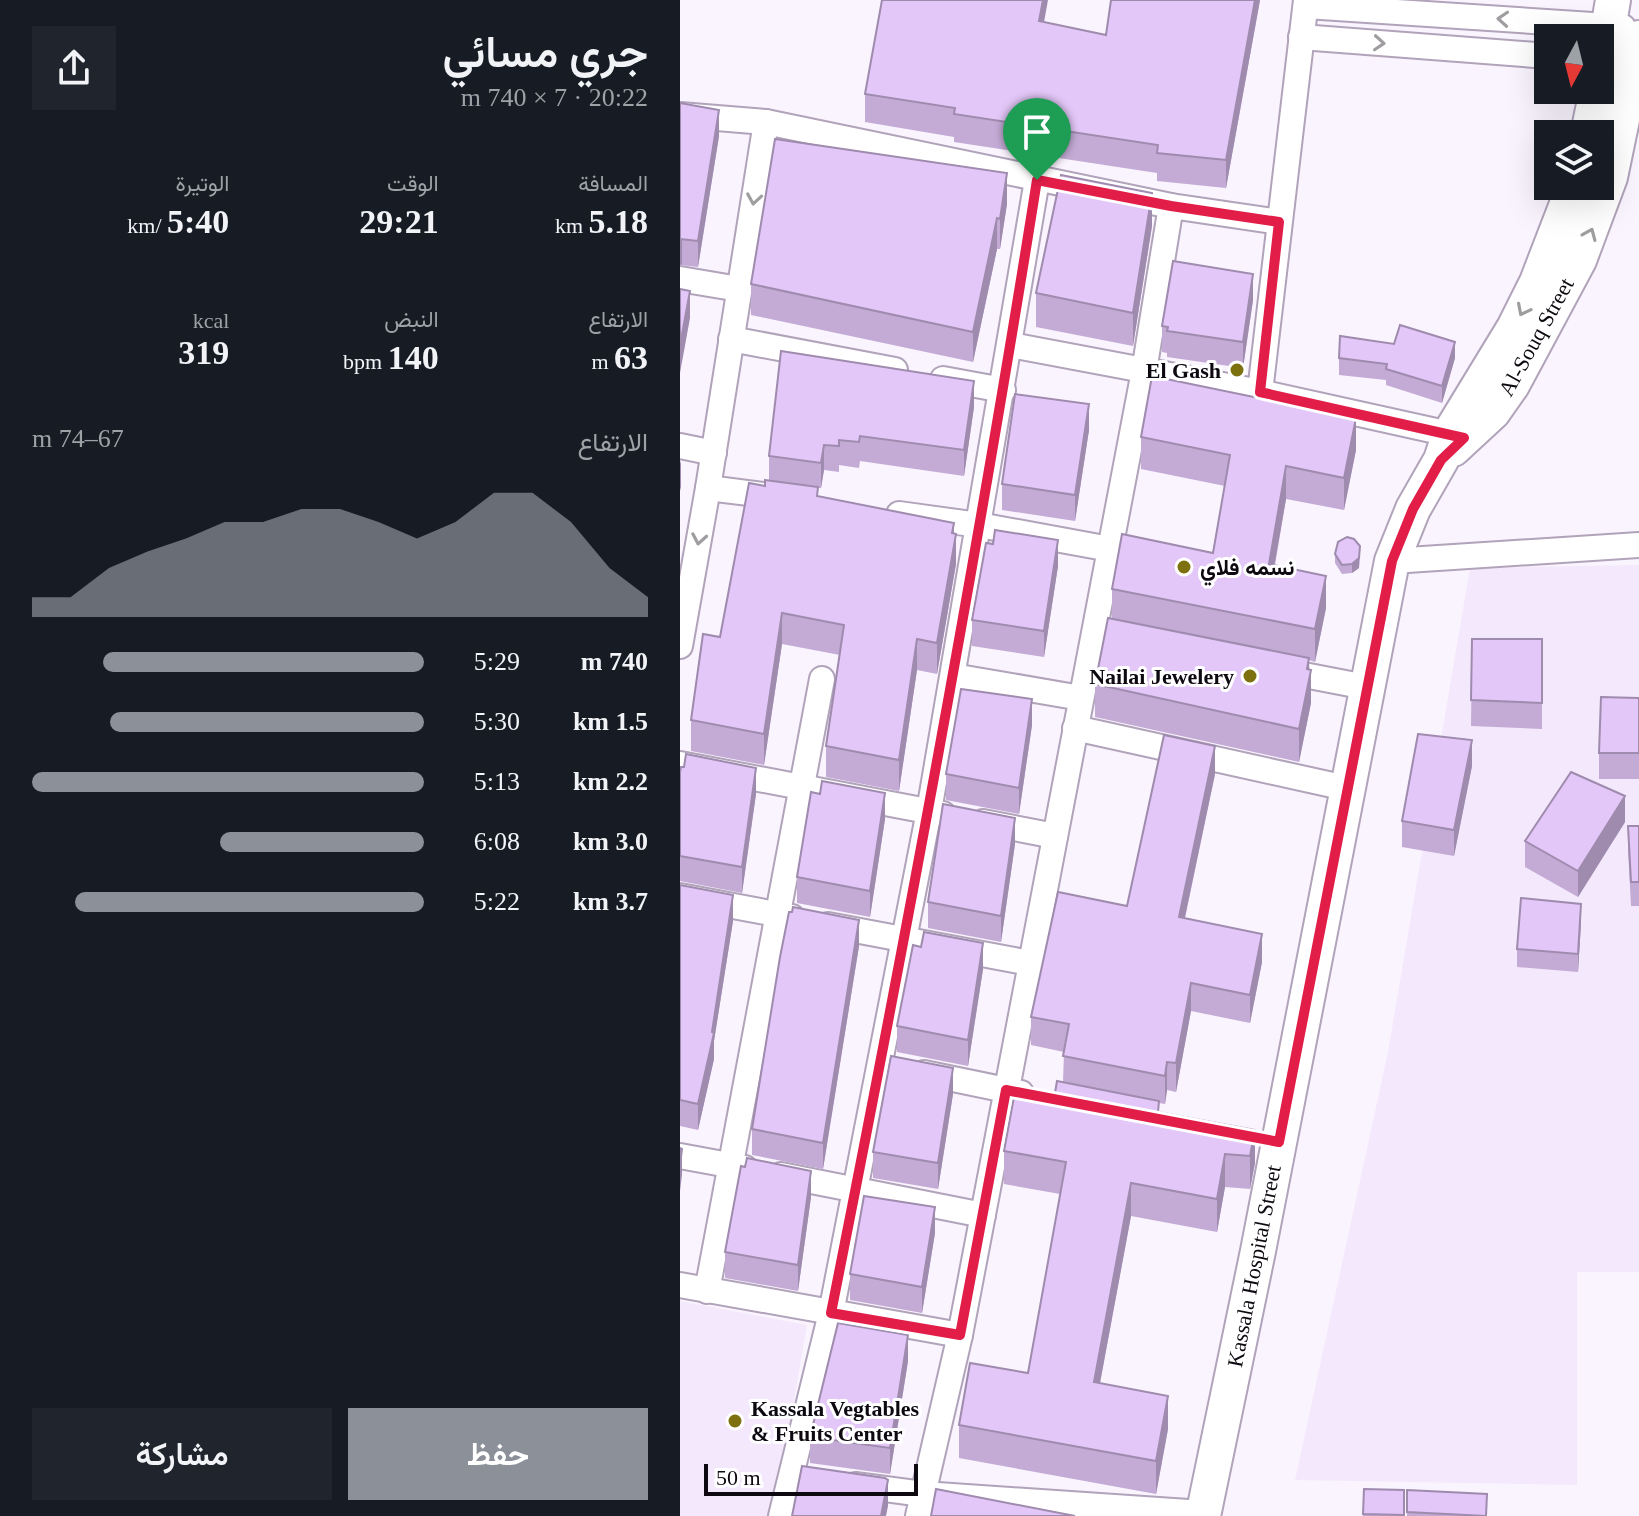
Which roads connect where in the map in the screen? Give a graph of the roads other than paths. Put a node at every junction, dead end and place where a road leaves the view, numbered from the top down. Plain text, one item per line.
1 (1306, 3) edge
2 (1301, 37) junction
3 (1617, 52) edge
4 (1534, 55) edge
5 (680, 115) edge
6 (1593, 120) edge
7 (766, 122) junction
8 (1037, 180) junction
9 (1569, 200) edge
10 (1171, 206) junction
11 (1279, 222) junction
12 (680, 279) edge
13 (739, 289) junction
14 (731, 339) junction
15 (1011, 345) junction
16 (1144, 371) junction
17 (1003, 390) junction
18 (1260, 392) junction
19 (1452, 444) junction
20 (680, 446) edge
21 (714, 453) junction
22 (708, 488) junction
23 (798, 500) edge
24 (874, 511) edge
25 (979, 525) junction
26 (1639, 545) edge
27 (1110, 549) junction
28 (1392, 561) junction
29 (1094, 633) junction
30 (1124, 639) edge
31 (680, 646) edge
32 (1260, 666) edge
33 (953, 676) junction
34 (822, 679) dead end
35 (1366, 687) junction
36 (1081, 698) junction
37 (1075, 728) junction
38 (680, 764) edge
39 (802, 786) junction
40 (1346, 788) junction
41 (929, 811) junction
42 (1055, 836) junction
43 (680, 896) edge
44 (778, 914) junction
45 (903, 940) junction
46 (1030, 963) junction
47 (879, 1064) junction
48 (1006, 1090) junction
49 (1037, 1096) edge
50 (680, 1156) edge
51 (731, 1165) junction
52 (856, 1189) junction
53 (983, 1215) junction
54 (680, 1285) edge
55 (707, 1291) junction
56 (831, 1313) junction
57 (960, 1335) junction
58 (791, 1475) junction
59 (920, 1505) edge
60 (1203, 1514) edge
61 (781, 1516) edge

1 - 2 street
3 -> 1 street
2 -> 4 street
2 - 11 street
3 - 6 main road
19 -> 3 main road, Al-Souq Street
5 - 7 street
7 - 8 street
7 -> 13 street
8 - 10 street
8 - 15 street
9 -> 19 main road, Al-Souq Street
10 - 11 street
10 - 16 street
11 - 18 street
12 - 13 street
13 - 14 street
14 - 17 street
14 - 21 street
15 - 16 street
15 - 17 street
16 - 18 street
16 - 27 street
17 - 25 street
18 - 19 street
19 - 28 main road, Kassala Hospital Street
20 - 21 street
21 - 22 street
22 - 23 street
22 -> 31 street
24 - 25 street
25 - 27 street
25 - 33 street
26 - 28 street
27 - 29 street
28 - 35 main road, Kassala Hospital Street
29 - 30 street
29 - 36 street
32 - 35 street
33 - 36 street
33 - 41 street
34 - 39 street
35 - 40 main road, Kassala Hospital Street
36 - 37 street
37 - 40 street
37 - 42 street
38 - 39 street
39 - 41 street
39 - 44 street
40 - 60 main road, Kassala Hospital Street
41 - 42 street
41 - 45 street
42 - 46 street
43 - 44 street
44 - 45 street
44 - 51 street
45 - 46 street
45 - 47 street
46 - 48 street
47 - 48 street
47 - 52 street
48 - 49 street
48 - 53 street
50 - 51 street
51 - 52 street
51 - 55 street
52 - 53 street
52 - 56 street
53 - 57 street
54 - 55 street
55 - 56 street
56 - 57 street
56 - 58 street
57 - 59 street
58 - 59 street
58 - 61 street
59 - 60 street

